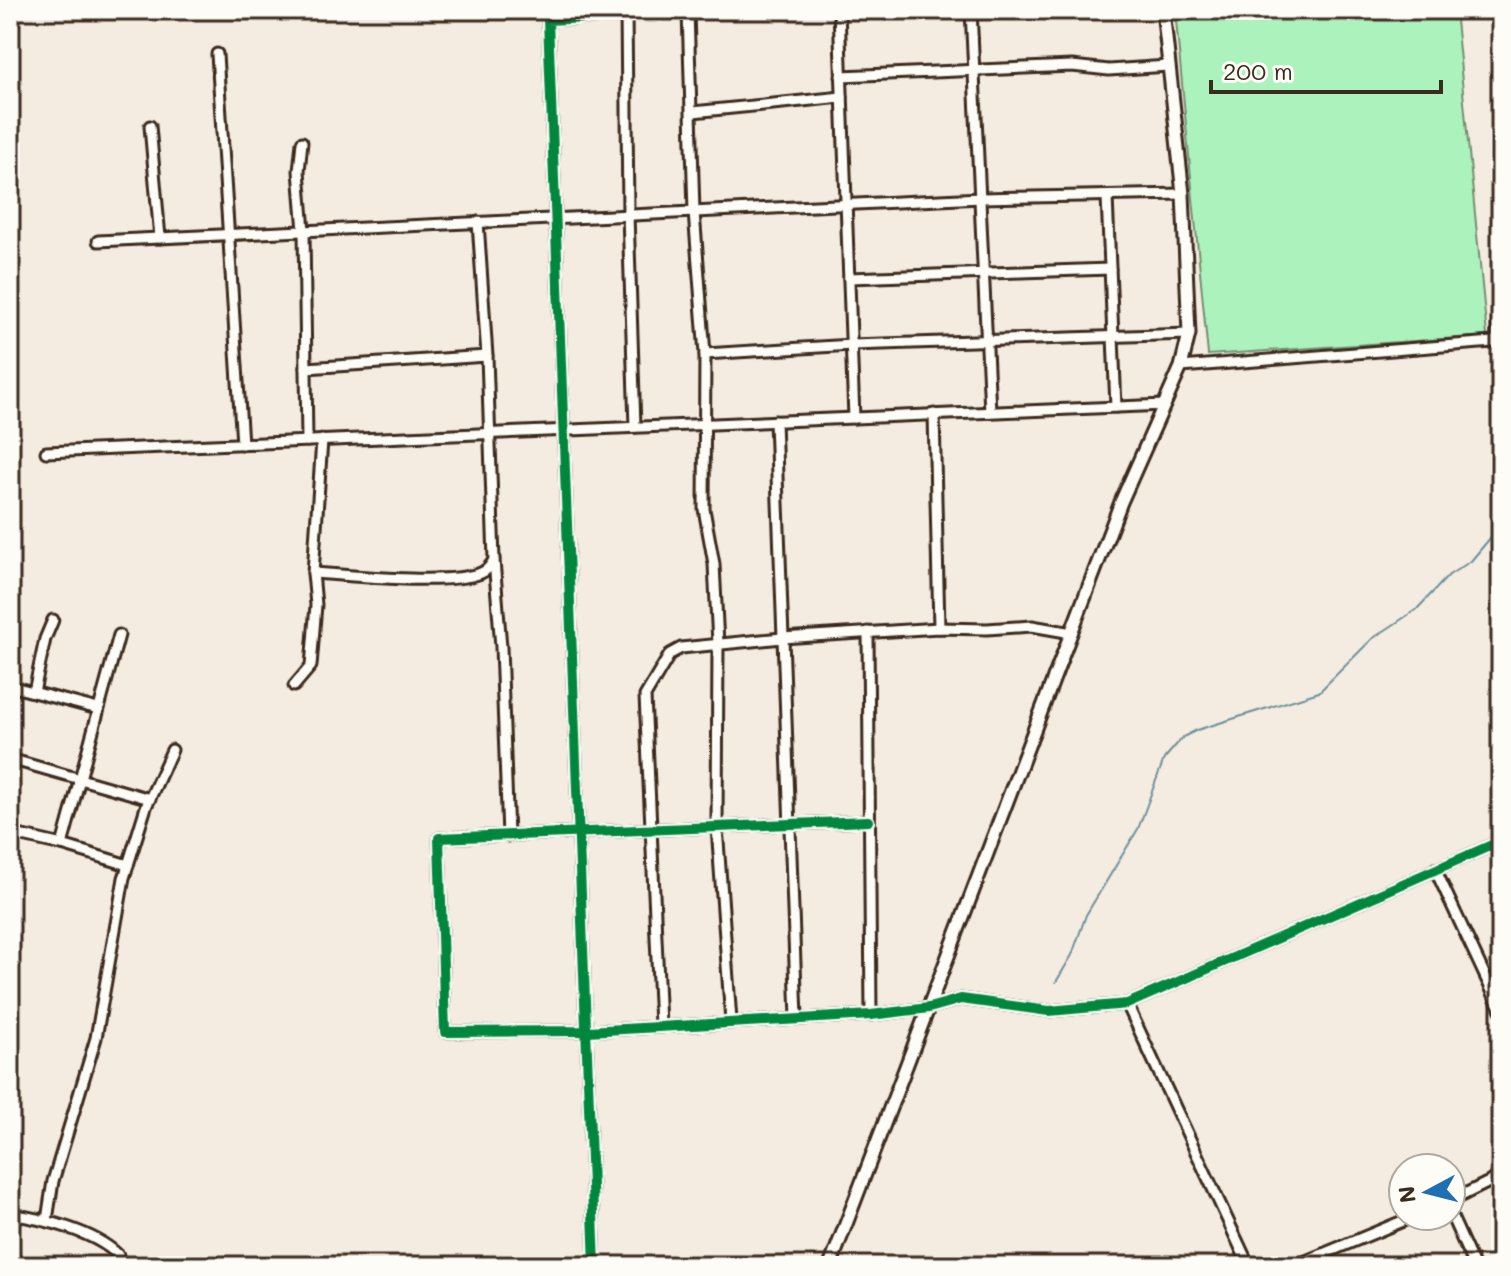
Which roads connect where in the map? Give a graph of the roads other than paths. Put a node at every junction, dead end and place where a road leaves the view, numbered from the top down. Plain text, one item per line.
1 (750, 10) edge
2 (839, 10) edge
3 (971, 10) edge
4 (1163, 10) edge
5 (688, 12) edge
6 (626, 14) edge
7 (217, 54) dead end
8 (1168, 66) junction
9 (974, 70) junction
10 (841, 76) junction
11 (842, 97) junction
12 (693, 112) junction
13 (150, 126) dead end
14 (302, 142) dead end
15 (1183, 194) junction
16 (1107, 197) junction
17 (981, 198) junction
18 (846, 205) junction
19 (694, 212) junction
20 (628, 215) junction
21 (555, 219) junction
22 (478, 222) junction
23 (304, 231) junction
24 (229, 235) junction
25 (160, 238) junction
26 (98, 241) dead end
27 (1501, 259) edge
28 (1110, 269) junction
29 (984, 272) junction
30 (849, 278) junction
31 (1189, 334) junction
32 (1114, 335) junction
33 (1499, 335) edge
34 (987, 340) junction
35 (852, 345) junction
36 (705, 354) junction
37 (487, 356) junction
38 (1181, 367) junction
39 (306, 368) junction
40 (1165, 405) junction
41 (1116, 407) junction
42 (990, 412) junction
43 (934, 414) junction
44 (854, 418) junction
45 (775, 421) junction
46 (704, 424) junction
47 (635, 427) junction
48 (564, 430) junction
49 (491, 433) junction
50 (322, 440) junction
51 (307, 441) junction
52 (242, 444) junction
53 (46, 452) dead end
54 (494, 560) junction
55 (313, 573) junction
56 (53, 620) dead end
57 (939, 628) junction
58 (868, 632) junction
59 (1072, 633) junction
60 (119, 635) dead end
61 (782, 638) junction
62 (718, 644) junction
63 (10, 686) edge
64 (294, 686) dead end
65 (34, 692) junction
66 (98, 709) junction
67 (172, 750) dead end
68 (10, 759) edge
69 (79, 778) junction
70 (150, 799) junction
71 (868, 821) junction
72 (791, 822) junction
73 (717, 827) junction
74 (652, 830) junction
75 (10, 833) edge
76 (580, 833) junction
77 (508, 836) junction
78 (1501, 841) edge
79 (62, 845) junction
80 (128, 865) junction
81 (1435, 869) junction
82 (1127, 1004) junction
83 (929, 1008) junction
84 (1501, 1010) edge
85 (871, 1015) junction
86 (797, 1018) junction
87 (731, 1021) junction
88 (660, 1025) junction
89 (588, 1031) junction
90 (1501, 1176) edge
91 (1467, 1193) edge
92 (10, 1214) edge
93 (47, 1220) junction
94 (1387, 1228) edge
95 (1459, 1232) edge
96 (118, 1266) edge
97 (595, 1266) edge
98 (830, 1266) edge
99 (1249, 1266) edge
100 (1294, 1266) edge
101 (1474, 1266) edge

1 - 5 street
2 - 10 street
3 - 9 street
4 - 8 street
5 - 6 street
5 - 12 street
6 - 20 street
6 - 21 street
7 - 24 street
8 - 9 street
8 - 15 street
9 - 10 street
9 - 17 street
10 - 11 street
11 - 12 street
11 - 18 street
12 - 19 street
13 - 25 street
14 - 23 street
15 - 16 street
15 - 31 street
16 - 17 street
16 - 28 street
17 - 18 street
17 - 29 street
18 - 19 street
18 - 30 street
19 - 20 street
19 - 36 street
20 - 21 street
20 - 47 street
21 - 22 street
21 - 48 street
22 - 23 street
22 - 37 street
23 - 24 street
23 - 39 street
24 - 25 street
24 - 52 street
25 - 26 street
27 - 33 street
28 - 29 street
28 - 32 street
29 - 30 street
29 - 34 street
30 - 35 street
31 - 32 street
31 - 38 street
32 - 34 street
32 - 41 street
33 - 38 street
34 - 35 street
34 - 42 street
35 - 36 street
35 - 44 street
36 - 46 street
37 - 39 street
37 - 49 street
38 - 40 street
39 - 51 street
40 - 41 street
40 - 59 street
41 - 42 street
42 - 43 street
43 - 44 street
43 - 57 street
44 - 45 street
45 - 46 street
45 - 61 street
46 - 47 street
46 - 62 street
47 - 48 street
48 - 49 street
48 - 76 street
49 - 50 street
49 - 54 street
50 - 51 street
50 - 55 street
51 - 52 street
52 - 53 street
54 - 55 street
54 - 77 street
55 - 64 street
56 - 65 street
57 - 58 street
57 - 59 street
58 - 61 street
58 - 71 street
59 - 83 street
60 - 66 street
61 - 62 street
61 - 72 street
62 - 73 street
62 - 74 street
63 - 65 street
65 - 66 street
66 - 69 street
67 - 70 street
68 - 69 street
69 - 70 street
69 - 79 street
70 - 80 street
71 - 72 street
71 - 85 street
72 - 73 street
72 - 86 street
73 - 74 street
73 - 87 street
74 - 76 street
74 - 88 street
75 - 79 street
76 - 77 street
76 - 89 street
77 - 89 street
78 - 81 street
79 - 80 street
80 - 93 street
81 - 82 street
81 - 84 street
82 - 83 street
82 - 99 street
83 - 85 street
83 - 98 street
85 - 86 street
86 - 87 street
87 - 88 street
88 - 89 street
89 - 97 street
90 - 91 street
92 - 93 street
93 - 96 street
94 - 100 street
95 - 101 street

